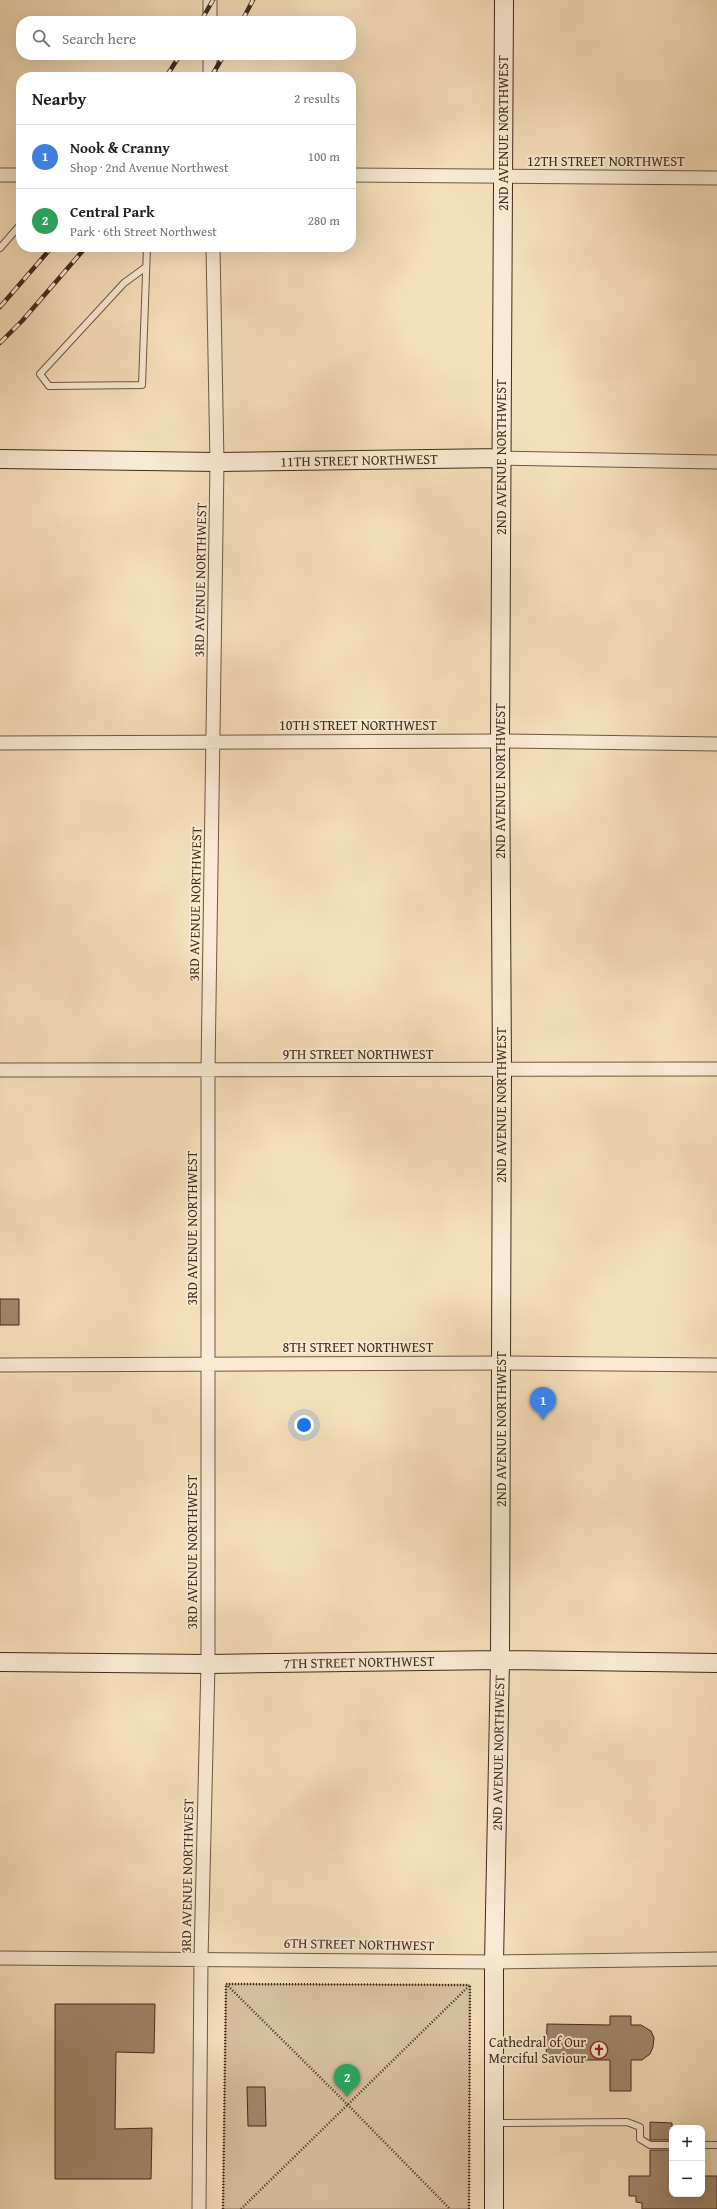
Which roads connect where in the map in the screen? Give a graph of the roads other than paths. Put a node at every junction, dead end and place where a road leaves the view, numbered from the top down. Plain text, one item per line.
1 (210, 0) edge
2 (504, 0) edge
3 (210, 16) edge
4 (210, 60) edge
5 (210, 72) edge
6 (0, 175) edge
7 (16, 175) edge
8 (356, 175) edge
9 (502, 177) junction
10 (717, 178) edge
11 (16, 230) edge
12 (0, 248) edge
13 (147, 252) edge
14 (214, 252) edge
15 (146, 267) junction
16 (501, 458) junction
17 (0, 460) edge
18 (218, 462) junction
19 (717, 462) edge
20 (500, 741) junction
21 (214, 742) junction
22 (0, 743) edge
23 (717, 744) edge
24 (502, 1069) junction
25 (0, 1070) edge
26 (208, 1070) junction
27 (717, 1070) edge
28 (501, 1363) junction
29 (207, 1364) junction
30 (0, 1365) edge
31 (717, 1365) edge
32 (500, 1660) junction
33 (0, 1662) edge
34 (717, 1663) edge
35 (208, 1664) junction
36 (0, 1958) edge
37 (201, 1959) junction
38 (717, 1959) edge
39 (494, 1962) junction
40 (495, 2123) junction
41 (669, 2145) edge
42 (705, 2145) edge
43 (717, 2145) edge
44 (199, 2209) edge
45 (494, 2209) edge

1 - 3 street
2 - 9 street, 2ND AVENUE NORTHWEST
4 - 5 street
6 - 7 street
8 - 9 street, 12TH STREET NORTHWEST
9 - 10 street, 12TH STREET NORTHWEST
9 - 16 street, 2ND AVENUE NORTHWEST
11 - 12 lane
13 - 15 lane
14 - 18 street, 3RD AVENUE NORTHWEST
15 - 15 lane
16 - 18 street, 11TH STREET NORTHWEST
16 - 19 street, 11TH STREET NORTHWEST
16 - 20 street, 2ND AVENUE NORTHWEST
17 - 18 street, 11TH STREET NORTHWEST
18 - 21 street, 3RD AVENUE NORTHWEST
20 - 21 street, 10TH STREET NORTHWEST
20 - 23 street, 10TH STREET NORTHWEST
20 - 24 street, 2ND AVENUE NORTHWEST
21 - 22 street, 10TH STREET NORTHWEST
21 - 26 street, 3RD AVENUE NORTHWEST
24 - 26 street, 9TH STREET NORTHWEST
24 - 27 street, 9TH STREET NORTHWEST
24 - 28 street, 2ND AVENUE NORTHWEST
25 - 26 street, 9TH STREET NORTHWEST
26 - 29 street, 3RD AVENUE NORTHWEST
28 - 29 street, 8TH STREET NORTHWEST
28 - 31 street, 8TH STREET NORTHWEST
28 - 32 street, 2ND AVENUE NORTHWEST
29 - 30 street, 8TH STREET NORTHWEST
29 - 35 street, 3RD AVENUE NORTHWEST
32 - 34 street, 7TH STREET NORTHWEST
32 - 35 street, 7TH STREET NORTHWEST
32 - 39 street, 2ND AVENUE NORTHWEST
33 - 35 street, 7TH STREET NORTHWEST
35 - 37 street, 3RD AVENUE NORTHWEST
36 - 37 street, 6TH STREET NORTHWEST
37 - 39 street, 6TH STREET NORTHWEST
37 - 44 street, 3RD AVENUE NORTHWEST
38 - 39 street, 6TH STREET NORTHWEST
39 - 40 street, 2ND AVENUE NORTHWEST
40 - 41 lane
40 - 45 street, 2ND AVENUE NORTHWEST
42 - 43 lane

